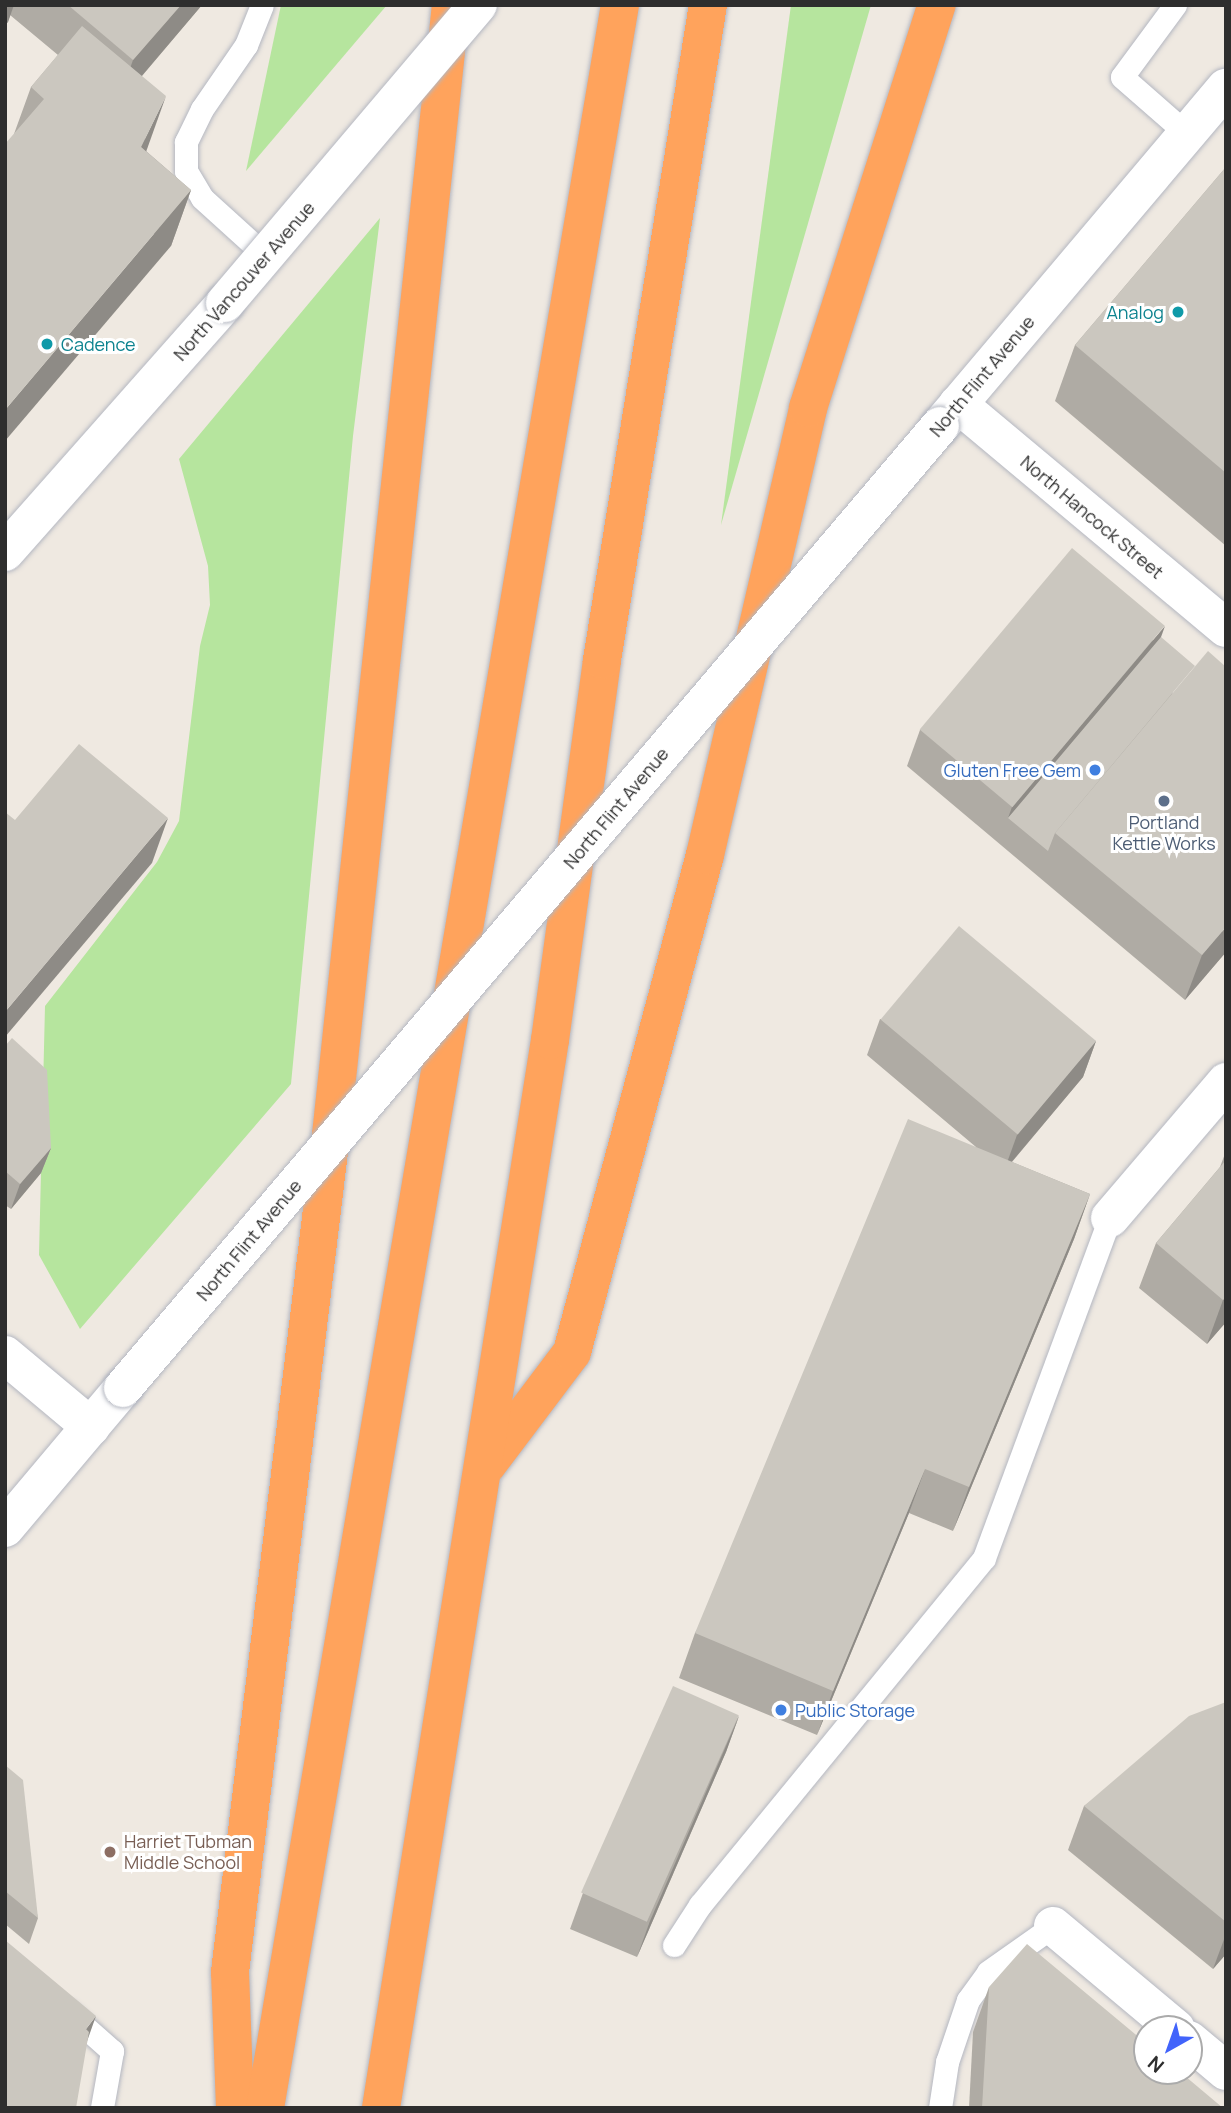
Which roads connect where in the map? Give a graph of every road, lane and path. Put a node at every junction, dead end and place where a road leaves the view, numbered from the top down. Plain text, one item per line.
1 (262, 5) edge
2 (451, 5) edge
3 (478, 5) edge
4 (620, 5) edge
5 (708, 5) edge
6 (937, 5) edge
7 (1175, 5) edge
8 (1221, 103) edge
9 (1187, 134) junction
10 (266, 256) junction
11 (949, 415) junction
12 (5, 552) edge
13 (1226, 628) edge
14 (1226, 1082) edge
15 (1110, 1218) joint
16 (5, 1355) edge
17 (91, 1427) junction
18 (484, 1470) junction
19 (5, 1528) edge
20 (1054, 1926) joint
21 (674, 1945) dead end
22 (54, 1999) edge
23 (1159, 2015) edge
24 (1203, 2052) edge
25 (1226, 2071) edge
26 (384, 2090) edge
27 (102, 2108) edge
28 (235, 2108) edge
29 (265, 2108) edge
30 (940, 2108) edge

1 - 10 lane
2 - 28 highway
3 - 10 street, North Vancouver Avenue, bridge
4 - 29 highway
5 - 18 highway
6 - 18 highway
7 - 9 lane
8 - 9 street, North Flint Avenue
9 - 11 street, North Flint Avenue
10 - 12 street, North Vancouver Avenue, bridge
11 - 13 street, North Hancock Street
11 - 17 street, North Flint Avenue, bridge
14 - 15 street
15 - 21 lane
16 - 17 street
17 - 19 street, North Flint Avenue
18 - 26 highway
20 - 23 street
20 - 30 lane
22 - 27 lane
24 - 25 street

